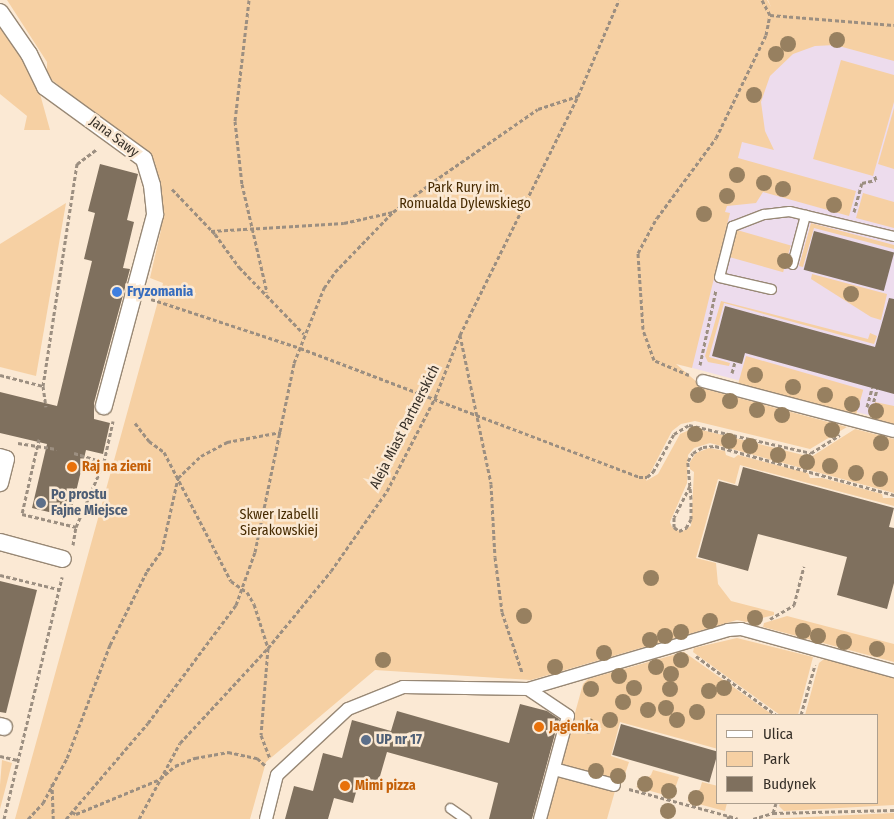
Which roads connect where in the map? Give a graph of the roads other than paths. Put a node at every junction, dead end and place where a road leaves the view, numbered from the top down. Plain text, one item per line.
1 (0, 12) edge
2 (804, 215) junction
3 (894, 236) edge
4 (792, 264) dead end
5 (771, 289) dead end
6 (703, 381) road end
7 (104, 406) road end
8 (894, 431) edge
9 (0, 457) edge
10 (0, 483) edge
11 (0, 542) edge
12 (66, 560) road end
13 (894, 671) edge
14 (528, 689) junction
15 (554, 769) junction
16 (614, 785) road end
17 (450, 808) dead end
18 (266, 819) edge
19 (466, 819) edge
20 (540, 819) edge

1 - 7 street, Jana Sawy
2 - 3 lane
2 - 4 lane
2 - 5 lane
6 - 8 street
9 - 10 street
11 - 12 street
13 - 14 street
14 - 15 street
14 - 18 street
15 - 16 street
15 - 20 street
17 - 19 lane

